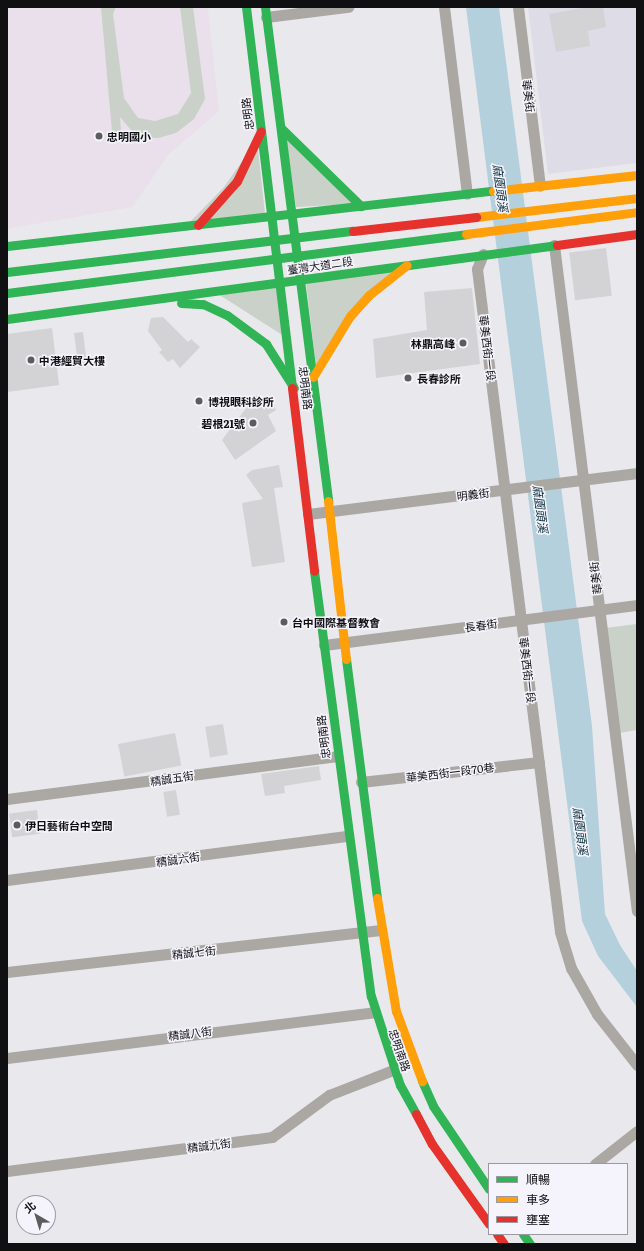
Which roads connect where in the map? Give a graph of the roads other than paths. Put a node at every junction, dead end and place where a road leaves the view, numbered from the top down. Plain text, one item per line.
1 (246, 7) edge
2 (348, 7) edge
3 (444, 7) edge
4 (518, 7) edge
5 (266, 12) edge
6 (281, 128) junction
7 (261, 131) junction
8 (637, 175) edge
9 (540, 186) junction
10 (467, 194) junction
11 (637, 198) edge
12 (361, 206) junction
13 (637, 212) edge
14 (291, 214) junction
15 (271, 217) junction
16 (198, 225) junction
17 (637, 234) edge
18 (294, 238) junction
19 (274, 241) junction
20 (554, 245) junction
21 (7, 246) edge
22 (483, 254) junction
23 (297, 255) junction
24 (276, 258) junction
25 (408, 264) junction
26 (7, 272) edge
27 (300, 279) junction
28 (280, 283) junction
29 (7, 294) edge
30 (135, 301) junction
31 (7, 319) edge
32 (313, 377) junction
33 (294, 388) junction
34 (637, 473) edge
35 (578, 481) junction
36 (504, 490) junction
37 (329, 512) junction
38 (308, 514) junction
39 (637, 605) edge
40 (594, 610) junction
41 (524, 618) junction
42 (344, 641) junction
43 (324, 645) junction
44 (337, 756) junction
45 (539, 762) junction
46 (361, 782) junction
47 (7, 799) edge
48 (348, 836) junction
49 (7, 880) edge
50 (637, 911) edge
51 (381, 930) junction
52 (362, 934) junction
53 (7, 972) edge
54 (374, 1012) junction
55 (7, 1058) edge
56 (637, 1065) edge
57 (393, 1070) junction
58 (637, 1131) edge
59 (596, 1163) edge
60 (7, 1171) edge
61 (488, 1188) edge
62 (488, 1223) edge
63 (523, 1235) edge
64 (530, 1244) edge

1 - 7 main road, 忠明路
2 - 5 street
3 - 10 street
4 - 9 street, 華美街
5 - 6 main road
6 - 12 main road
6 - 14 main road
7 - 15 main road, 忠明路
7 - 16 main road
8 - 9 main road
9 - 10 main road
10 - 12 main road
11 - 18 main road
12 - 14 main road
13 - 23 main road, 臺灣大道二段
14 - 15 main road
14 - 18 main road, 忠明南路
15 - 16 main road
15 - 19 main road, 忠明南路
16 - 21 main road
17 - 20 main road, 臺灣大道二段
18 - 19 main road
18 - 23 main road, 忠明南路
19 - 24 main road, 忠明南路
19 - 26 main road
20 - 22 main road, 臺灣大道二段
20 - 35 street, 華美街
22 - 25 main road, 臺灣大道二段
22 - 36 street, 華美西街一段
23 - 24 main road, 臺灣大道二段
23 - 27 main road, 忠明南路
24 - 28 main road, 忠明南路
24 - 29 main road, 臺灣大道二段
25 - 27 main road, 臺灣大道二段
25 - 32 main road
27 - 28 main road, 臺灣大道二段
27 - 32 main road, 忠明南路
28 - 30 main road, 臺灣大道二段
28 - 33 main road, 忠明南路
30 - 31 main road, 臺灣大道二段
30 - 33 main road
32 - 37 main road, 忠明南路
33 - 38 main road, 忠明南路
34 - 35 street, 明義街
35 - 36 street, 明義街
35 - 40 street, 華美街
36 - 37 street, 明義街
36 - 41 street, 華美西街一段
37 - 38 street, 明義街
37 - 42 main road, 忠明南路
38 - 43 main road, 忠明南路
39 - 40 street, 長春街
40 - 41 street, 長春街
40 - 50 street, 華美街
41 - 42 street, 長春街
41 - 45 street, 華美西街一段
42 - 43 street, 長春街
42 - 46 main road, 忠明南路
43 - 44 main road, 忠明南路
44 - 47 street, 精誠五街
44 - 48 main road, 忠明南路
45 - 46 street, 華美西街一段70巷
45 - 56 street, 華美西街一段
46 - 51 main road, 忠明南路
48 - 49 street, 精誠六街
48 - 52 main road, 忠明南路
51 - 52 street, 精誠七街
51 - 61 main road, 忠明南路
52 - 53 street, 精誠七街
52 - 54 main road, 忠明南路
54 - 55 street, 精誠八街
54 - 57 main road, 忠明南路
57 - 60 street, 精誠九街
57 - 62 main road, 忠明南路
58 - 59 street
63 - 64 main road

